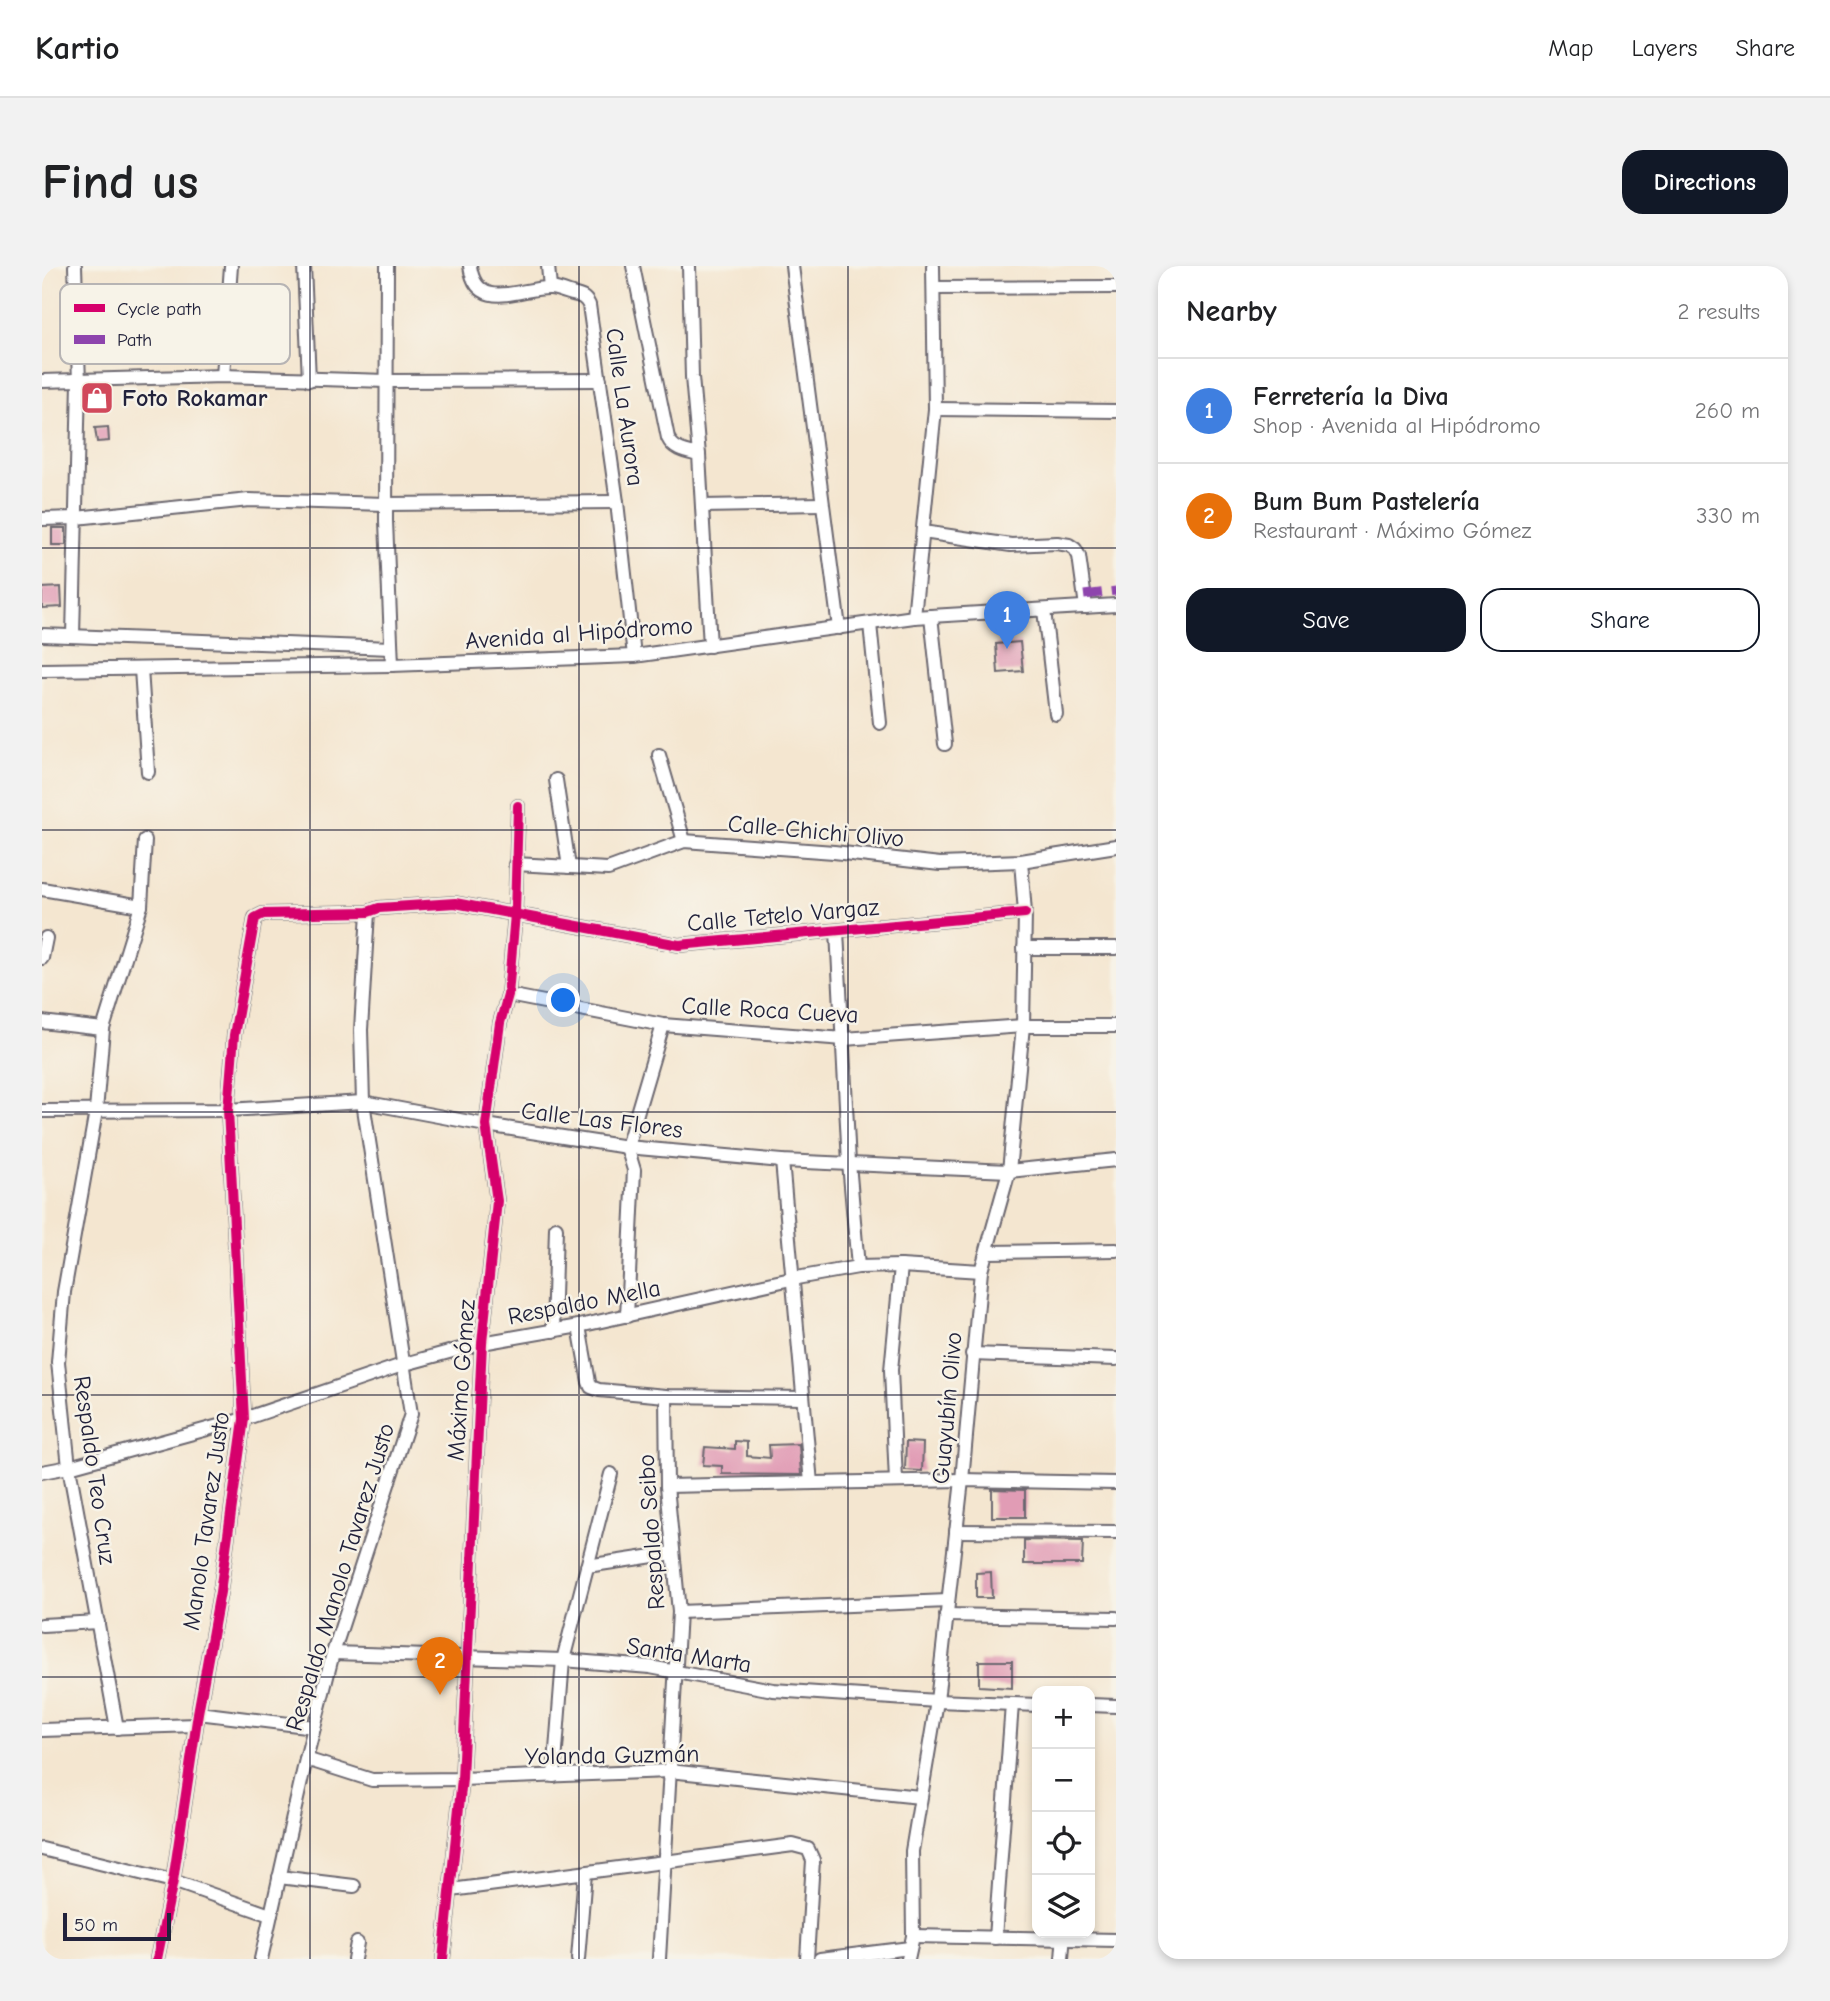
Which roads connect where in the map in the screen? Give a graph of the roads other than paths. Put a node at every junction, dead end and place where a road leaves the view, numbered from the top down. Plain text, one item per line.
1 (75, 266) edge
2 (231, 266) edge
3 (304, 266) edge
4 (387, 266) edge
5 (470, 266) edge
6 (548, 266) edge
7 (633, 266) edge
8 (690, 266) edge
9 (792, 266) edge
10 (933, 266) edge
11 (76, 284) edge
12 (230, 284) edge
13 (1116, 287) edge
14 (550, 288) junction
15 (934, 288) junction
16 (78, 364) edge
17 (224, 364) edge
18 (223, 376) junction
19 (309, 380) junction
20 (600, 380) junction
21 (42, 381) edge
22 (387, 381) junction
23 (79, 382) junction
24 (935, 409) junction
25 (1116, 411) edge
26 (699, 455) junction
27 (617, 502) junction
28 (386, 504) junction
29 (822, 504) junction
30 (702, 506) junction
31 (76, 518) junction
32 (42, 519) edge
33 (923, 532) junction
34 (1116, 605) edge
35 (1086, 607) junction
36 (1044, 610) junction
37 (932, 616) junction
38 (914, 617) junction
39 (870, 624) junction
40 (839, 628) junction
41 (42, 635) edge
42 (73, 636) junction
43 (710, 646) junction
44 (391, 648) junction
45 (634, 656) junction
46 (392, 665) junction
47 (141, 669) junction
48 (42, 670) edge
49 (1056, 714) dead end
50 (880, 723) dead end
51 (944, 744) dead end
52 (659, 755) dead end
53 (148, 772) dead end
54 (556, 780) dead end
55 (518, 806) dead end
56 (145, 840) dead end
57 (684, 841) junction
58 (1116, 846) edge
59 (1021, 861) junction
60 (516, 864) junction
61 (569, 867) junction
62 (42, 889) edge
63 (141, 906) junction
64 (368, 912) junction
65 (1025, 913) junction
66 (516, 914) junction
67 (255, 918) joint
68 (837, 931) junction
69 (46, 938) dead end
70 (1116, 947) edge
71 (1024, 948) junction
72 (42, 958) edge
73 (508, 995) junction
74 (42, 1022) edge
75 (663, 1025) junction
76 (1023, 1026) junction
77 (1116, 1026) edge
78 (103, 1029) junction
79 (844, 1039) junction
80 (363, 1102) junction
81 (228, 1110) junction
82 (42, 1111) edge
83 (96, 1111) junction
84 (486, 1125) junction
85 (627, 1147) junction
86 (1116, 1160) edge
87 (782, 1161) junction
88 (849, 1163) junction
89 (1009, 1171) junction
90 (556, 1228) dead end
91 (1116, 1250) edge
92 (988, 1252) junction
93 (901, 1266) junction
94 (858, 1267) junction
95 (982, 1271) junction
96 (791, 1279) junction
97 (627, 1315) junction
98 (579, 1326) junction
99 (553, 1331) junction
100 (482, 1343) junction
101 (972, 1354) junction
102 (1116, 1359) edge
103 (405, 1364) junction
104 (666, 1396) junction
105 (803, 1398) junction
106 (244, 1419) junction
107 (69, 1468) junction
108 (42, 1472) edge
109 (611, 1474) dead end
110 (962, 1480) junction
111 (896, 1481) junction
112 (811, 1483) junction
113 (1116, 1483) edge
114 (667, 1486) junction
115 (956, 1531) junction
116 (1116, 1532) edge
117 (673, 1553) junction
118 (587, 1566) junction
119 (948, 1601) junction
120 (679, 1612) junction
121 (946, 1615) junction
122 (1116, 1618) edge
123 (98, 1622) junction
124 (42, 1625) edge
125 (333, 1653) junction
126 (468, 1656) junction
127 (563, 1660) junction
128 (674, 1673) junction
129 (937, 1701) junction
130 (1012, 1704) junction
131 (1032, 1705) edge
132 (1116, 1706) edge
133 (1095, 1708) edge
134 (197, 1719) junction
135 (314, 1727) junction
136 (117, 1728) junction
137 (42, 1730) edge
138 (306, 1759) junction
139 (669, 1771) junction
140 (554, 1776) junction
141 (462, 1779) junction
142 (920, 1797) junction
143 (42, 1849) edge
144 (42, 1856) edge
145 (664, 1861) junction
146 (585, 1873) junction
147 (279, 1877) junction
148 (173, 1881) junction
149 (354, 1886) dead end
150 (451, 1890) junction
151 (270, 1915) junction
152 (1032, 1937) edge
153 (995, 1938) junction
154 (1064, 1938) edge
155 (1090, 1938) edge
156 (1116, 1940) edge
157 (357, 1943) dead end
158 (910, 1948) edge
159 (157, 1959) edge
160 (261, 1959) edge
161 (354, 1959) edge
162 (443, 1959) edge
163 (578, 1959) edge
164 (659, 1959) edge
165 (807, 1959) edge
166 (820, 1959) edge
167 (1062, 1959) edge

1 - 11 street
2 - 12 street
3 - 19 street
4 - 22 street
5 - 14 street, Calle La Aurora
6 - 14 street
7 - 26 street
8 - 26 street
9 - 29 street
10 - 15 street
13 - 15 street
14 - 20 street, Calle La Aurora
15 - 24 street
16 - 23 street
17 - 18 street
18 - 19 street
18 - 23 street
19 - 22 street
20 - 22 street
20 - 27 street, Calle La Aurora
21 - 23 street
22 - 28 street
23 - 31 street
24 - 25 street
24 - 33 street
26 - 30 street
27 - 28 street
27 - 45 street, Calle La Aurora
28 - 31 street
28 - 44 street
29 - 30 street
29 - 40 street
30 - 43 street
31 - 32 street
31 - 42 street
33 - 35 street
33 - 38 street
34 - 35 street, Avenida al Hipódromo
35 - 36 street, Avenida al Hipódromo
36 - 37 street, Avenida al Hipódromo
36 - 49 street
37 - 38 street, Avenida al Hipódromo
37 - 51 street
38 - 39 street, Avenida al Hipódromo
39 - 40 street, Avenida al Hipódromo
39 - 50 street
40 - 43 street, Avenida al Hipódromo
41 - 42 street
42 - 44 street
43 - 45 street, Avenida al Hipódromo
44 - 46 street
45 - 46 street, Avenida al Hipódromo
46 - 47 street, Avenida al Hipódromo
47 - 48 street, Avenida al Hipódromo
47 - 53 street
52 - 57 street
54 - 61 street
55 - 60 street, Máximo Gómez
56 - 63 street, Respaldo Teo Cruz
57 - 59 street, Calle Chichi Olivo
57 - 61 street, Calle Chichi Olivo
58 - 59 street, Calle Chichi Olivo
59 - 65 street, Guayubín Olivo
60 - 61 street, Calle Chichi Olivo
60 - 66 street, Máximo Gómez
62 - 63 street
63 - 78 street, Respaldo Teo Cruz
64 - 66 street, Calle Tetelo Vargaz
64 - 67 street, Calle Tetelo Vargaz
64 - 80 street, Respaldo Manolo Tavarez Justo
65 - 68 street, Calle Tetelo Vargaz
65 - 71 street, Guayubín Olivo
66 - 68 street, Calle Tetelo Vargaz
66 - 73 street, Máximo Gómez
67 - 81 street, Manolo Tavarez Justo
68 - 79 street
69 - 72 street
70 - 71 street
71 - 76 street, Guayubín Olivo
73 - 75 street, Calle Roca Cueva
73 - 84 street, Máximo Gómez
74 - 78 street
75 - 79 street, Calle Roca Cueva
75 - 85 street
76 - 77 street, Calle Roca Cueva
76 - 79 street, Calle Roca Cueva
76 - 89 street, Guayubín Olivo
78 - 83 street, Respaldo Teo Cruz
79 - 88 street
80 - 81 street, Calle Las Flores
80 - 84 street, Calle Las Flores
80 - 103 street, Respaldo Manolo Tavarez Justo
81 - 83 street, Calle Las Flores
81 - 106 street, Manolo Tavarez Justo
82 - 83 street, Calle Las Flores
83 - 107 street, Respaldo Teo Cruz
84 - 85 street, Calle Las Flores
84 - 100 street, Máximo Gómez
85 - 87 street, Calle Las Flores
85 - 97 street
86 - 89 street, Calle Las Flores
87 - 88 street, Calle Las Flores
87 - 96 street
88 - 89 street, Calle Las Flores
88 - 94 street
89 - 92 street, Guayubín Olivo
90 - 99 street
91 - 92 street
92 - 95 street, Guayubín Olivo
93 - 94 street, Respaldo Mella
93 - 95 street, Respaldo Mella
93 - 111 street
94 - 96 street, Respaldo Mella
95 - 101 street, Guayubín Olivo
96 - 97 street, Respaldo Mella
96 - 105 street
97 - 98 street, Respaldo Mella
98 - 99 street, Respaldo Mella
98 - 104 street
99 - 100 street, Respaldo Mella
100 - 103 street, Respaldo Mella
100 - 126 street, Máximo Gómez
101 - 102 street
101 - 110 street, Guayubín Olivo
103 - 106 street, Respaldo Mella
103 - 125 street, Respaldo Manolo Tavarez Justo
104 - 105 street
104 - 114 street, Respaldo Seibo
105 - 112 street
106 - 107 street, Respaldo Mella
106 - 134 street, Manolo Tavarez Justo
107 - 108 street, Respaldo Mella
107 - 123 street, Respaldo Teo Cruz
109 - 118 street
110 - 111 street
110 - 113 street
110 - 115 street, Guayubín Olivo
111 - 112 street
112 - 114 street
114 - 117 street, Respaldo Seibo
115 - 116 street
115 - 119 street, Guayubín Olivo
117 - 118 street
117 - 120 street, Respaldo Seibo
118 - 127 street
119 - 120 street
119 - 121 street, Guayubín Olivo
120 - 128 street, Respaldo Seibo
121 - 122 street
121 - 129 street, Guayubín Olivo
123 - 124 street
123 - 136 street, Respaldo Teo Cruz
125 - 126 street, Santa Marta
125 - 135 street, Respaldo Manolo Tavarez Justo
126 - 127 street, Santa Marta
126 - 141 street, Máximo Gómez
127 - 128 street, Santa Marta
127 - 140 street
128 - 129 street, Santa Marta
128 - 139 street, Respaldo Seibo
129 - 130 street, Santa Marta
129 - 142 street, Guayubín Olivo
130 - 131 street, Santa Marta
130 - 153 street
132 - 133 street
134 - 135 street
134 - 136 street
134 - 148 street, Manolo Tavarez Justo
135 - 138 street, Respaldo Manolo Tavarez Justo
136 - 137 street
138 - 141 street, Yolanda Guzmán
138 - 147 street, Respaldo Manolo Tavarez Justo
139 - 140 street, Yolanda Guzmán
139 - 142 street, Yolanda Guzmán
139 - 145 street, Respaldo Seibo
140 - 141 street, Yolanda Guzmán
141 - 150 street, Máximo Gómez
142 - 158 street, Guayubín Olivo
143 - 144 street
143 - 148 street
145 - 146 street
145 - 164 street, Respaldo Seibo
145 - 165 street
146 - 150 street
146 - 163 street
147 - 149 street
147 - 151 street, Respaldo Manolo Tavarez Justo
148 - 151 street
148 - 159 street, Manolo Tavarez Justo
150 - 162 street, Máximo Gómez
151 - 160 street, Respaldo Manolo Tavarez Justo
152 - 153 street
153 - 158 street
154 - 167 street
155 - 156 street
157 - 161 street
158 - 166 street

